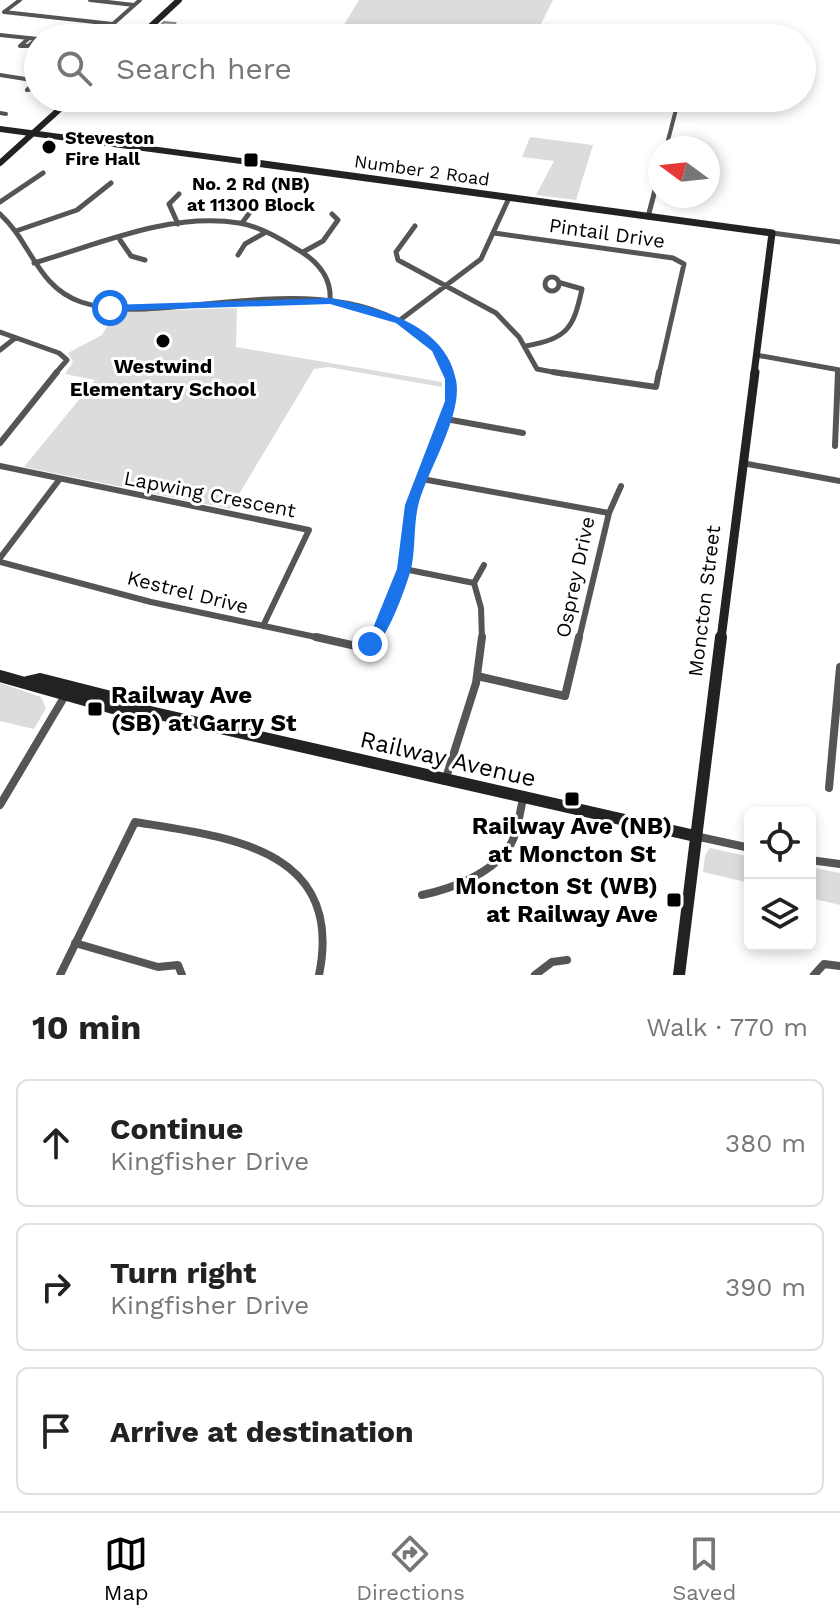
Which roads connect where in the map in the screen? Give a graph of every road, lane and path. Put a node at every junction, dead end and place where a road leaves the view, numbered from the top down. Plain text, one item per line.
1 (20, 0) edge
2 (90, 0) edge
3 (140, 0) edge
4 (179, 0) edge
5 (134, 5) junction
6 (153, 24) edge
7 (0, 35) edge
8 (24, 37) edge
9 (0, 75) edge
10 (24, 79) edge
11 (57, 112) edge
12 (675, 112) edge
13 (0, 129) edge
14 (34, 133) junction
15 (669, 136) edge
16 (0, 163) edge
17 (43, 173) dead end
18 (111, 183) dead end
19 (179, 194) dead end
20 (509, 198) junction
21 (0, 202) edge
22 (256, 204) dead end
23 (650, 208) edge
24 (0, 214) edge
25 (332, 214) dead end
26 (648, 217) junction
27 (242, 223) junction
28 (178, 224) junction
29 (415, 226) dead end
30 (16, 231) junction
31 (266, 232) junction
32 (494, 233) junction
33 (772, 233) junction
34 (120, 240) junction
35 (840, 242) edge
36 (303, 252) junction
37 (238, 255) dead end
38 (145, 260) dead end
39 (34, 263) junction
40 (561, 283) dead end
41 (446, 286) junction
42 (330, 301) junction
43 (400, 320) junction
44 (0, 332) edge
45 (14, 339) junction
46 (526, 346) junction
47 (0, 350) edge
48 (756, 355) junction
49 (839, 370) edge
50 (446, 419) junction
51 (838, 422) edge
52 (523, 433) dead end
53 (0, 443) edge
54 (835, 446) dead end
55 (742, 463) junction
56 (0, 466) edge
57 (422, 479) junction
58 (59, 480) junction
59 (840, 481) edge
60 (621, 486) dead end
61 (609, 513) junction
62 (0, 560) edge
63 (484, 565) dead end
64 (404, 569) junction
65 (474, 583) junction
66 (263, 626) junction
67 (840, 667) edge
68 (0, 676) edge
69 (477, 676) junction
70 (67, 691) junction
71 (445, 781) junction
72 (829, 788) dead end
73 (523, 799) junction
74 (0, 805) edge
75 (695, 836) junction
76 (744, 847) edge
77 (816, 861) edge
78 (840, 864) edge
79 (422, 895) dead end
80 (75, 943) junction
81 (567, 960) dead end
82 (840, 966) edge
83 (156, 971) edge
84 (60, 975) edge
85 (182, 975) edge
86 (319, 975) edge
87 (535, 975) edge
88 (679, 975) edge
89 (814, 975) edge

1 - 5 street
2 - 5 street
3 - 5 street
4 - 6 street
7 - 8 street
9 - 10 street
11 - 14 street
12 - 15 street
13 - 14 street, Number 2 Road
14 - 16 street
14 - 20 street, Number 2 Road
17 - 21 street
18 - 30 street
19 - 28 street
20 - 26 street, Number 2 Road
20 - 32 street
22 - 27 street
23 - 26 street
24 - 30 street
25 - 36 street
26 - 33 street, Number 2 Road
27 - 28 street
27 - 31 street
28 - 34 street
29 - 41 street
30 - 39 street
31 - 36 street
31 - 37 street
32 - 41 street
32 - 46 street, Pintail Drive
33 - 35 street, Number 2 Road
33 - 48 street, Moncton Street
34 - 38 street
34 - 39 street
36 - 42 street
39 - 42 street
40 - 46 street
41 - 43 street
41 - 46 street
42 - 43 street
43 - 50 street
44 - 45 street
45 - 47 street
45 - 53 street
48 - 49 street
48 - 55 street, Moncton Street
49 - 51 street
50 - 52 street
50 - 57 street
51 - 54 street
55 - 59 street
55 - 75 street, Moncton Street
56 - 58 street, Lapwing Crescent
57 - 61 street, Osprey Drive
57 - 64 street
58 - 62 street
58 - 66 street, Lapwing Crescent
60 - 61 street
61 - 69 street, Osprey Drive
62 - 66 street, Kestrel Drive
63 - 65 street
64 - 65 street
64 - 66 street, Kestrel Drive
65 - 69 street
67 - 72 street
68 - 70 street, Railway Avenue
69 - 71 street
70 - 71 street, Railway Avenue
70 - 74 street
71 - 73 street, Railway Avenue
73 - 75 street, Railway Avenue
73 - 79 street
75 - 76 street, Railway Avenue
75 - 88 street, Moncton Street
77 - 78 street
80 - 83 street
80 - 84 street
80 - 86 street
81 - 87 street
82 - 89 street
83 - 85 street

